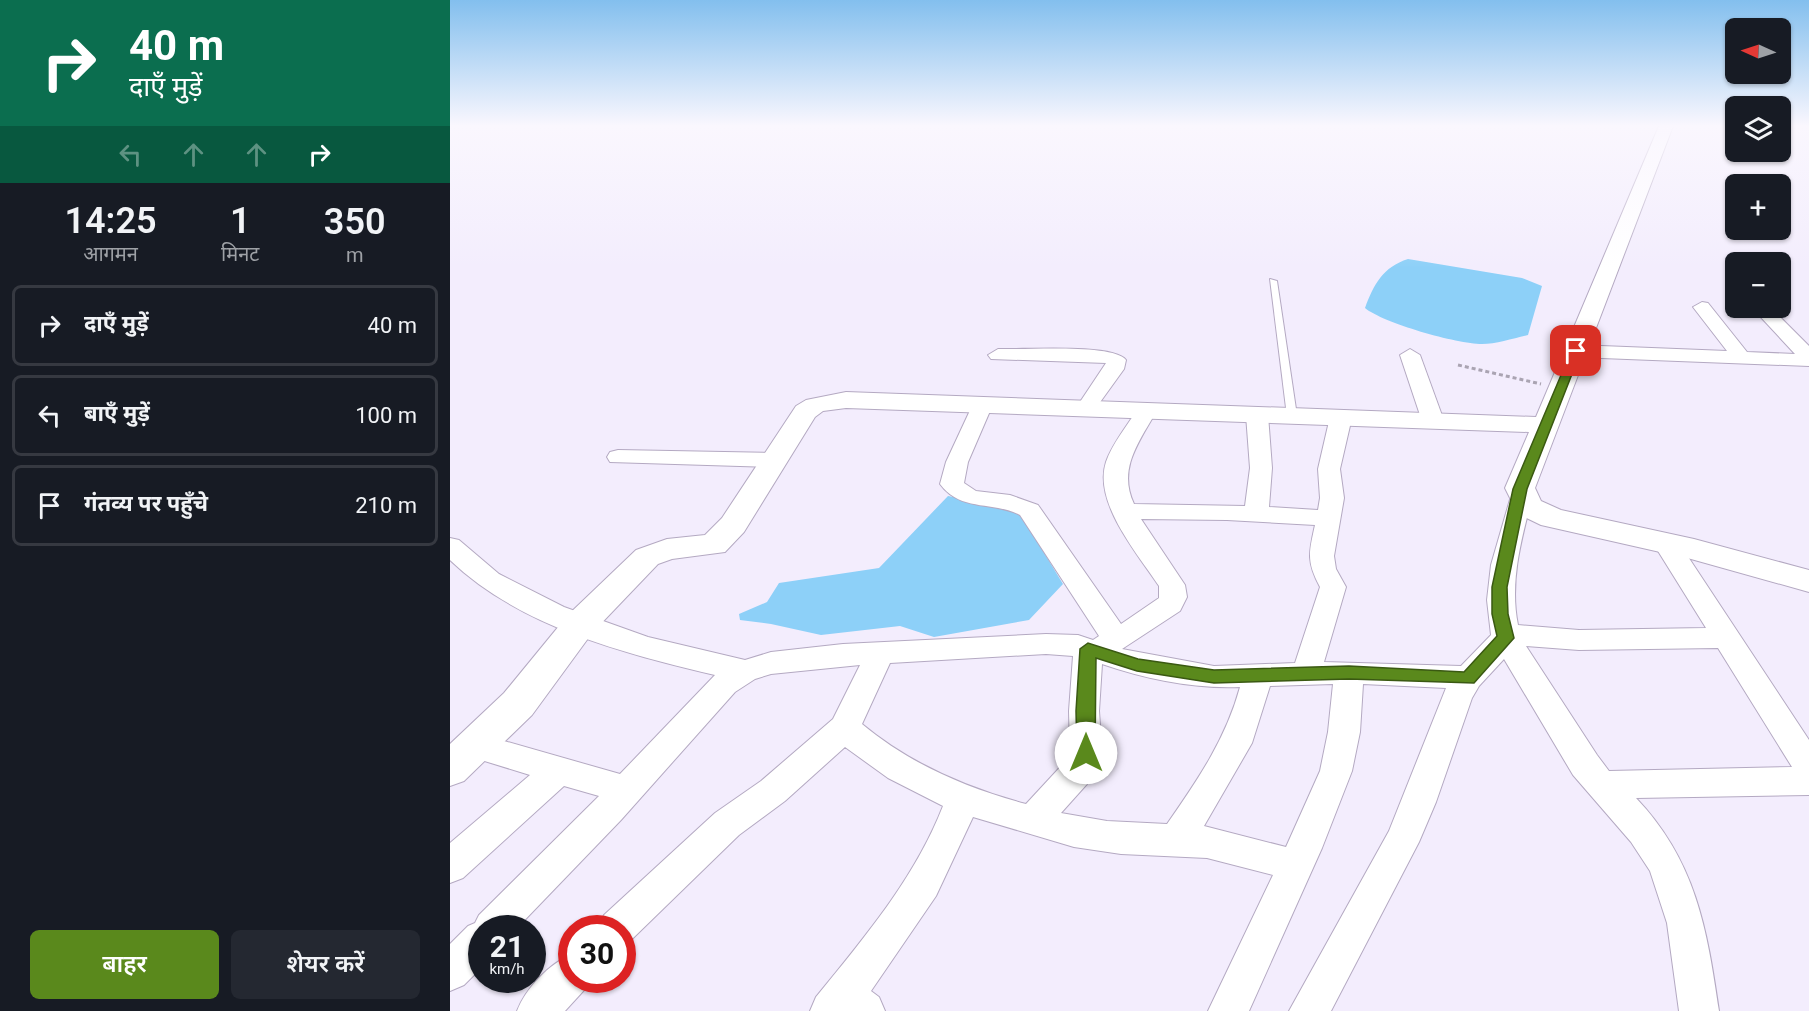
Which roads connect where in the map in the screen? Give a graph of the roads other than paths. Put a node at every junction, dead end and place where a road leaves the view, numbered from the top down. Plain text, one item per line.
1 (1647, 173) edge
2 (1273, 281) dead end
3 (1702, 307) dead end
4 (1771, 318) edge
5 (1576, 351) junction
6 (1410, 355) dead end
7 (998, 356) dead end
8 (1743, 359) junction
9 (1809, 359) edge
10 (983, 404) junction
11 (1086, 408) junction
12 (1147, 410) junction
13 (1257, 415) junction
14 (1292, 416) junction
15 (1341, 417) junction
16 (1433, 421) junction
17 (1547, 425) junction
18 (618, 457) dead end
19 (774, 460) junction
20 (1521, 494) junction
21 (1123, 511) junction
22 (1256, 514) junction
23 (1327, 518) junction
24 (1666, 543) junction
25 (450, 546) edge
26 (1809, 581) edge
27 (580, 624) junction
28 (1506, 638) junction
29 (1728, 638) junction
30 (1099, 646) junction
31 (880, 653) junction
32 (745, 671) junction
33 (1349, 672) junction
34 (1308, 673) junction
35 (1258, 675) junction
36 (1468, 678) junction
37 (845, 728) junction
38 (476, 746) junction
39 (1809, 767) edge
40 (450, 770) edge
41 (559, 770) junction
42 (1809, 781) edge
43 (1600, 785) junction
44 (627, 790) junction
45 (963, 798) junction
46 (1033, 820) junction
47 (1176, 841) junction
48 (450, 866) edge
49 (1295, 866) junction
50 (505, 915) edge
51 (630, 915) edge
52 (468, 953) edge
53 (450, 971) edge
54 (558, 989) edge
55 (846, 1005) edge
56 (537, 1011) edge
57 (1228, 1011) edge
58 (1309, 1011) edge
59 (1699, 1011) edge

1 - 5 street
2 - 14 lane
3 - 8 street
4 - 9 street
5 - 8 street
5 - 17 street
6 - 16 street
7 - 11 street
8 - 9 street
10 - 11 street
10 - 19 street
10 - 30 street
11 - 12 street
12 - 13 street
12 - 21 street
13 - 14 street
13 - 22 street
14 - 15 street
15 - 16 street
15 - 23 street
16 - 17 street
17 - 20 street
18 - 19 street
19 - 27 street
20 - 24 street
20 - 28 street
21 - 22 street
21 - 30 street
22 - 23 street
23 - 34 street
24 - 26 street
24 - 29 street
25 - 27 street
27 - 32 street
27 - 38 street
28 - 29 street
28 - 36 street
28 - 43 street
29 - 39 street
30 - 31 street
30 - 35 street
30 - 46 street
31 - 32 street
31 - 37 street
32 - 44 street
33 - 34 street
33 - 36 street
33 - 49 street
34 - 35 street
35 - 47 street
36 - 58 street
37 - 45 street
37 - 51 street
38 - 40 street
38 - 41 street
41 - 44 street
41 - 48 street
42 - 43 street
43 - 59 street
44 - 50 street
45 - 46 street
45 - 55 street
46 - 47 street
47 - 49 street
49 - 57 street
52 - 53 street
54 - 56 street

